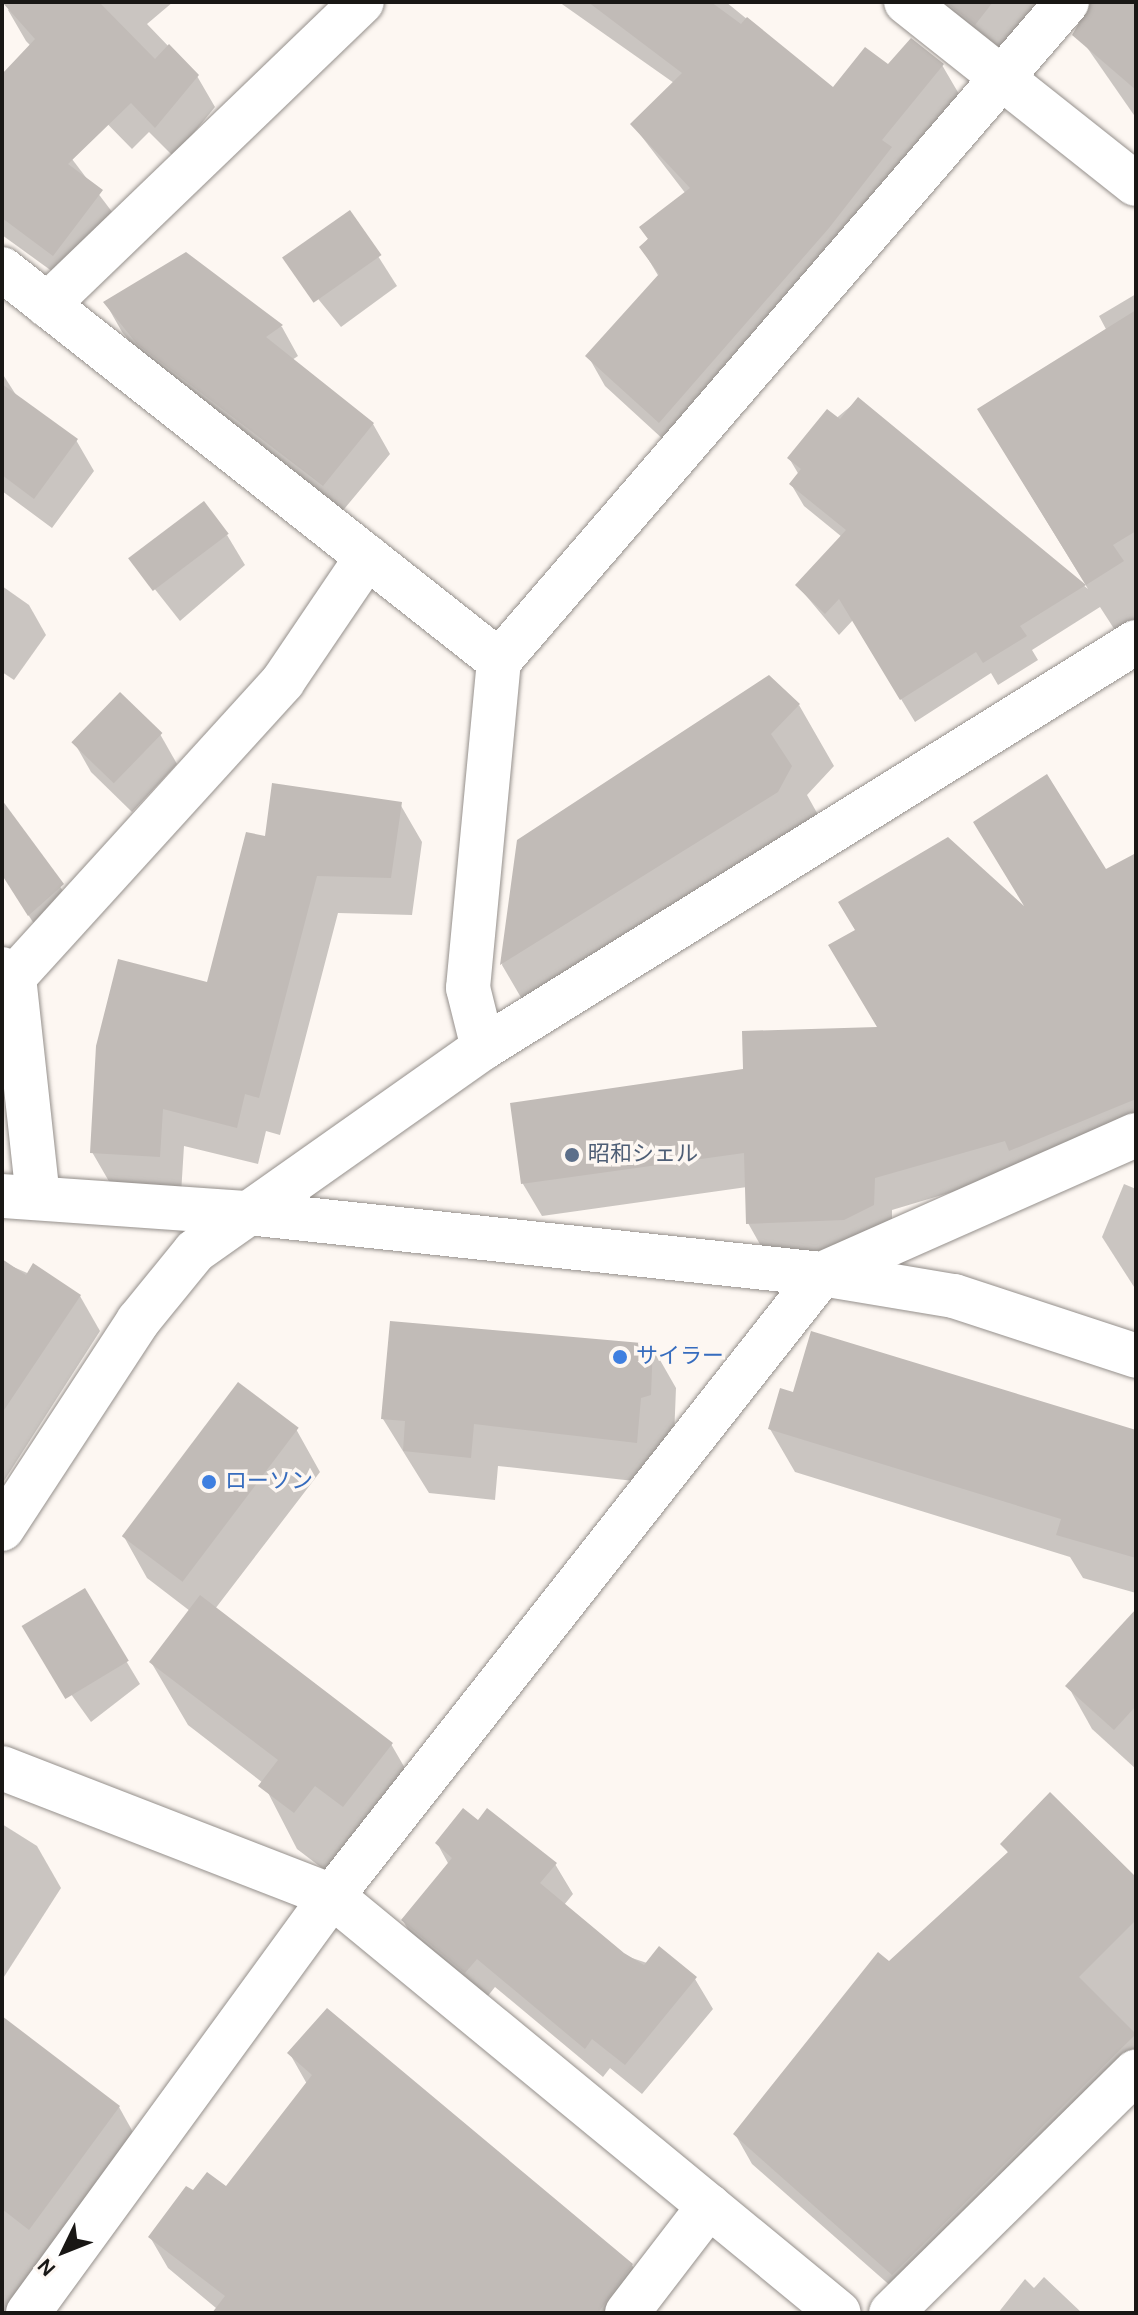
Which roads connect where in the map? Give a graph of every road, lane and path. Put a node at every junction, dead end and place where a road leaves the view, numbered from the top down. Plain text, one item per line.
1 (362, 2) edge
2 (906, 2) edge
3 (1067, 2) edge
4 (1003, 75) junction
5 (1136, 184) edge
6 (2, 269) edge
7 (47, 305) junction
8 (367, 557) junction
9 (1136, 642) edge
10 (499, 661) junction
11 (8, 973) edge
12 (483, 1048) junction
13 (1136, 1135) edge
14 (20, 1197) edge
15 (248, 1213) junction
16 (822, 1274) junction
17 (1136, 1356) edge
18 (2, 1529) edge
19 (2, 1768) edge
20 (332, 1896) junction
21 (1136, 2071) edge
22 (709, 2206) junction
23 (28, 2313) edge
24 (627, 2313) edge
25 (839, 2313) edge
26 (891, 2313) edge

1 - 7 street
2 - 4 street
3 - 4 street
4 - 5 street
4 - 10 street
6 - 7 street
7 - 8 street
8 - 10 street
8 - 11 street
9 - 12 street
10 - 12 street
11 - 14 street
12 - 15 street
13 - 16 street
14 - 15 street
15 - 16 street
15 - 18 street
16 - 17 street
16 - 20 street
19 - 20 street
20 - 22 street
20 - 23 street
21 - 26 street
22 - 24 street
22 - 25 street

